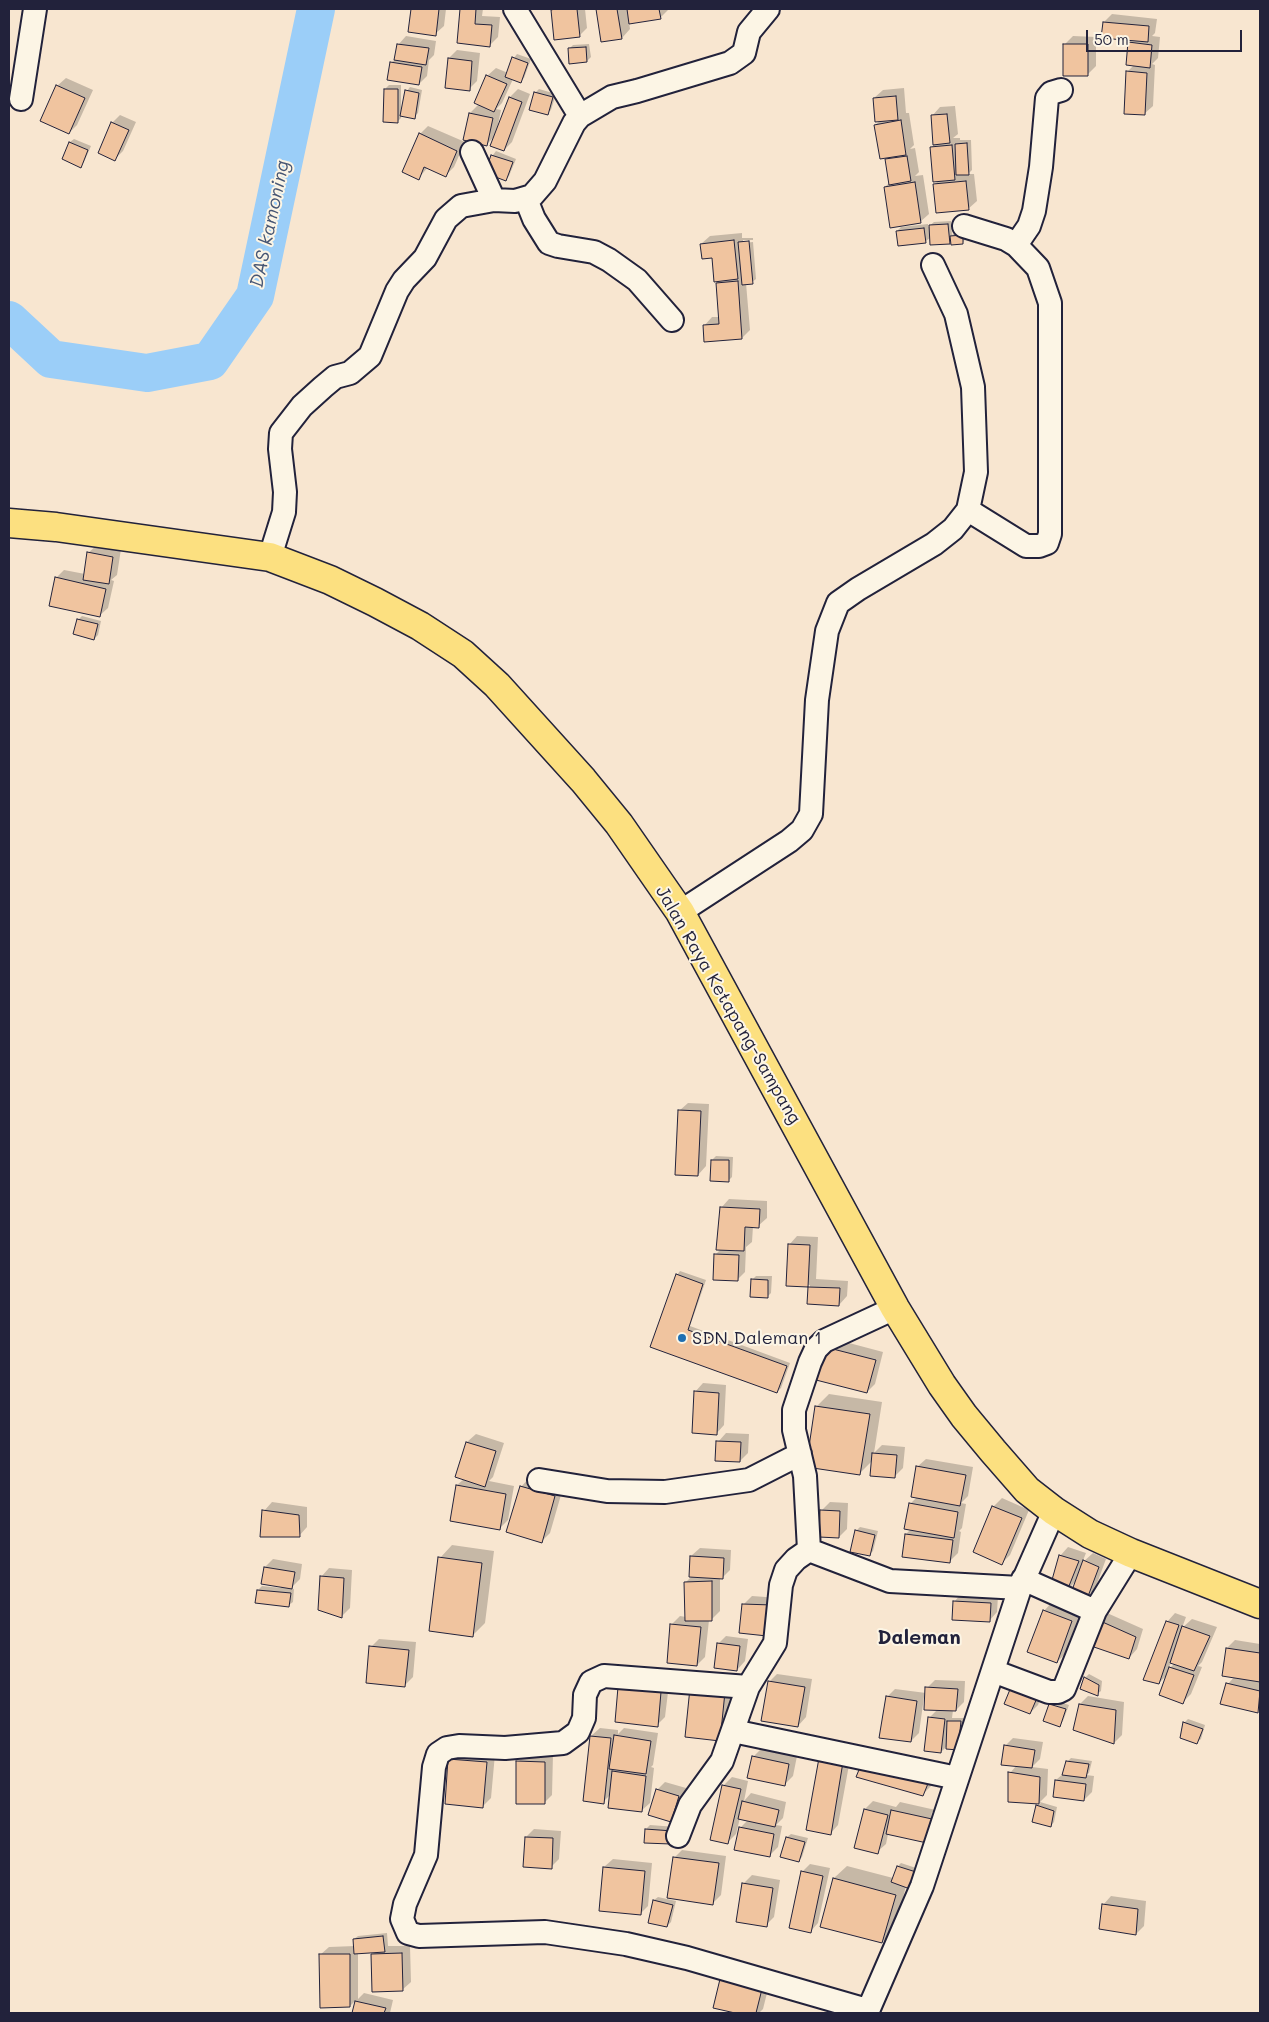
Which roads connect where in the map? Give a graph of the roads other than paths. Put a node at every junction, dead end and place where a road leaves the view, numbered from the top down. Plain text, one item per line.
1 (35, 9) edge
2 (515, 9) edge
3 (768, 9) edge
4 (1060, 90) dead end
5 (21, 99) dead end
6 (580, 116) junction
7 (472, 152) dead end
8 (526, 199) junction
9 (494, 200) junction
10 (964, 226) dead end
11 (1016, 245) junction
12 (933, 265) dead end
13 (672, 320) dead end
14 (968, 510) junction
15 (9, 523) edge
16 (270, 557) junction
17 (680, 912) junction
18 (895, 1308) junction
19 (800, 1454) junction
20 (539, 1480) dead end
21 (1054, 1511) junction
22 (809, 1550) junction
23 (1131, 1553) junction
24 (1022, 1583) junction
25 (1260, 1604) edge
26 (1095, 1611) junction
27 (992, 1671) junction
28 (748, 1687) junction
29 (733, 1731) junction
30 (957, 1778) junction
31 (678, 1836) dead end
32 (867, 2012) edge

1 - 5 street
2 - 6 street
3 - 6 street
4 - 11 street
6 - 8 street
7 - 9 street
8 - 9 street
8 - 13 street
9 - 16 street
10 - 11 street
11 - 14 street
12 - 14 street
14 - 17 street
15 - 16 main road, Jalan Raya Ketapang-Sampang
16 - 17 main road, Jalan Raya Ketapang-Sampang
17 - 18 main road, Jalan Raya Ketapang-Sampang
18 - 19 street
18 - 21 main road, Jalan Raya Ketapang-Sampang
19 - 20 street
19 - 22 street
21 - 23 main road, Jalan Raya Ketapang-Sampang
21 - 24 street
22 - 24 street
22 - 28 street
23 - 25 main road, Jalan Raya Ketapang-Sampang
23 - 26 street
24 - 26 street
24 - 27 street
26 - 27 street
27 - 30 street
28 - 29 street
28 - 32 street
29 - 30 street
29 - 31 street
30 - 32 street

